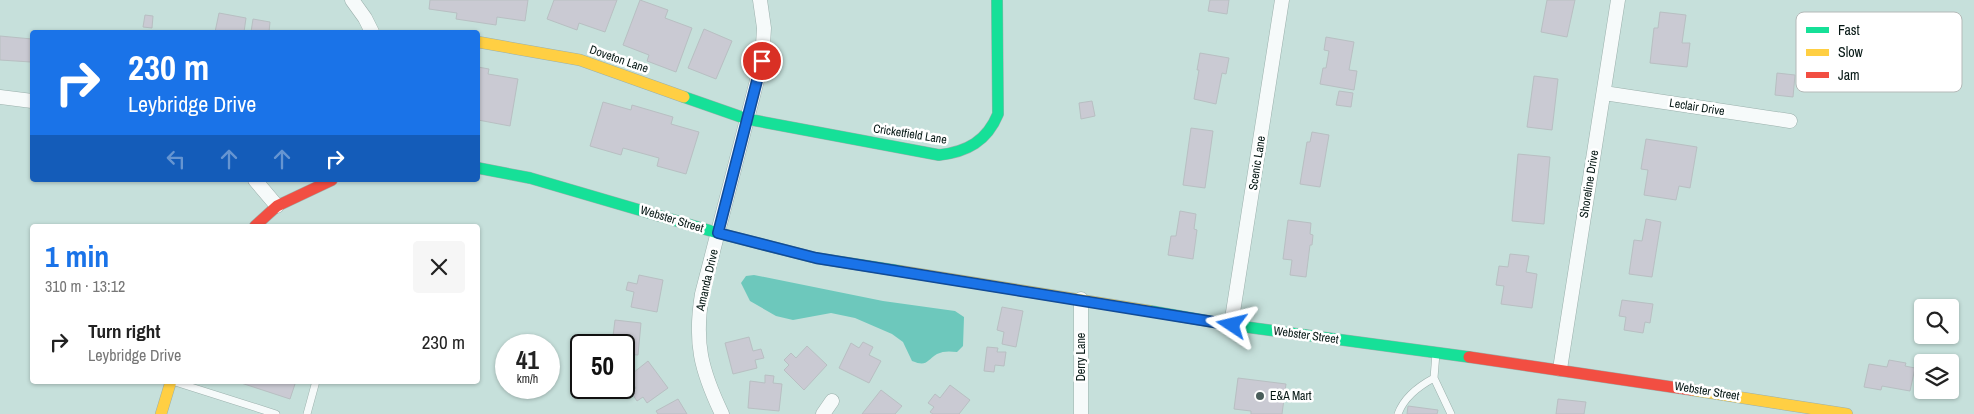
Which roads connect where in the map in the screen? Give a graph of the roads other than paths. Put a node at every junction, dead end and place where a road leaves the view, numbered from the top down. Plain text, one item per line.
1 (352, 0) edge
2 (760, 0) edge
3 (997, 0) edge
4 (1282, 0) edge
5 (1618, 0) edge
6 (371, 30) edge
7 (480, 42) edge
8 (1604, 93) junction
9 (0, 97) edge
10 (30, 101) edge
11 (747, 119) junction
12 (1790, 121) dead end
13 (480, 168) edge
14 (257, 182) edge
15 (328, 182) edge
16 (277, 206) junction
17 (258, 224) edge
18 (718, 233) junction
19 (1081, 300) junction
20 (1232, 325) junction
21 (1436, 352) junction
22 (1560, 369) junction
23 (1434, 378) junction
24 (170, 384) edge
25 (181, 384) edge
26 (315, 384) edge
27 (832, 401) dead end
28 (161, 414) edge
29 (276, 414) edge
30 (307, 414) edge
31 (722, 414) edge
32 (823, 414) edge
33 (1081, 414) edge
34 (1398, 414) edge
35 (1451, 414) edge
36 (1847, 414) edge

1 - 6 street
2 - 11 street, Amanda Drive
3 - 11 main road, Cricketfield Lane
4 - 20 street, Scenic Lane
5 - 8 street, Shoreline Drive
7 - 11 main road, Doveton Lane
8 - 12 street, Leclair Drive
8 - 22 street, Shoreline Drive
9 - 10 street
11 - 18 street, Amanda Drive
13 - 18 main road, Webster Street
14 - 16 street
15 - 16 main road
16 - 17 main road
18 - 19 main road, Webster Street
18 - 31 street, Amanda Drive
19 - 20 main road, Webster Street
19 - 33 street, Derry Lane
20 - 21 main road, Webster Street
21 - 22 main road, Webster Street
21 - 23 lane
22 - 36 main road, Webster Street
23 - 34 lane
23 - 35 lane
24 - 28 main road
25 - 29 lane
26 - 30 lane
27 - 32 street

